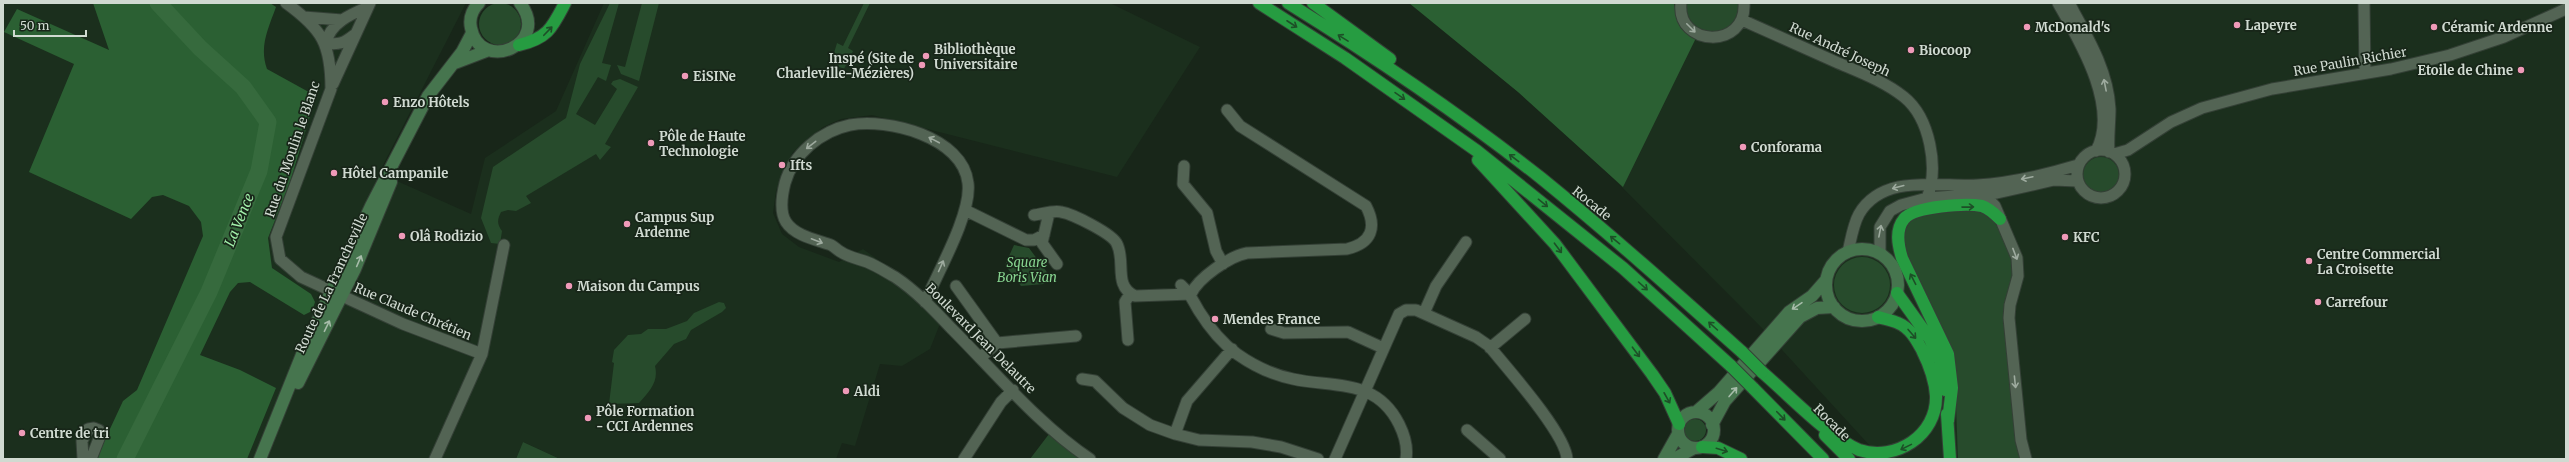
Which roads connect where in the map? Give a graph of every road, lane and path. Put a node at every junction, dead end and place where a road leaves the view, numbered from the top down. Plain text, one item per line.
1 (286, 3) edge
2 (479, 3) edge
3 (565, 3) edge
4 (1259, 3) edge
5 (1288, 3) edge
6 (1314, 3) edge
7 (1682, 3) edge
8 (1744, 3) edge
9 (2058, 3) edge
10 (2070, 3) edge
11 (2364, 3) edge
12 (369, 5) edge
13 (523, 5) edge
14 (2566, 9) edge
15 (304, 17) junction
16 (342, 20) junction
17 (1742, 20) junction
18 (472, 33) junction
19 (354, 35) junction
20 (326, 43) junction
21 (519, 44) junction
22 (2089, 49) junction
23 (489, 50) junction
24 (454, 64) junction
25 (2366, 73) junction
26 (331, 89) junction
27 (1434, 99) junction
28 (1227, 110) dead end
29 (1446, 128) junction
30 (2142, 142) junction
31 (2096, 150) junction
32 (2111, 153) junction
33 (2078, 165) junction
34 (1184, 166) dead end
35 (2124, 167) junction
36 (2077, 181) junction
37 (1931, 184) junction
38 (1974, 196) junction
39 (1927, 198) junction
40 (965, 210) junction
41 (1049, 213) junction
42 (1034, 215) dead end
43 (2000, 219) junction
44 (1044, 235) junction
45 (1466, 242) dead end
46 (504, 245) dead end
47 (1848, 252) junction
48 (1880, 253) junction
49 (1057, 264) dead end
50 (1223, 264) junction
51 (1826, 280) junction
52 (1181, 285) dead end
53 (956, 286) dead end
54 (1897, 293) junction
55 (336, 294) junction
56 (1130, 294) junction
57 (1191, 294) junction
58 (925, 302) junction
59 (1834, 307) junction
60 (1424, 313) junction
61 (1878, 317) junction
62 (1525, 319) dead end
63 (1271, 329) dead end
64 (1076, 336) dead end
65 (1128, 340) dead end
66 (997, 342) junction
67 (1383, 348) junction
68 (1490, 348) junction
69 (1232, 350) junction
70 (482, 354) junction
71 (981, 357) junction
72 (1762, 372) junction
73 (1082, 379) dead end
74 (1014, 390) junction
75 (1364, 391) junction
76 (1696, 412) junction
77 (1948, 421) junction
78 (1712, 425) junction
79 (1679, 429) junction
80 (1467, 430) dead end
81 (1175, 434) junction
82 (1698, 447) junction
83 (83, 459) edge
84 (91, 459) edge
85 (260, 459) edge
86 (435, 459) edge
87 (964, 459) edge
88 (1090, 459) edge
89 (1318, 459) edge
90 (1335, 459) edge
91 (1406, 459) edge
92 (1500, 459) edge
93 (1567, 459) edge
94 (1664, 459) edge
95 (1674, 459) edge
96 (1741, 459) edge
97 (1823, 459) edge
98 (1849, 459) edge
99 (1950, 459) edge
100 (2026, 459) edge

1 - 15 street, Rue du Moulin le Blanc
2 - 18 street
21 -> 3 highway
4 -> 29 highway
27 -> 5 highway, Rocade
6 - 27 highway
7 -> 17 street
8 - 17 street
9 - 22 street
10 - 22 street
11 - 25 street
12 - 16 street
12 - 19 street
13 - 21 street
14 - 25 street, Rue Paulin Richier
15 - 16 street
15 - 20 street, Rue du Moulin le Blanc
16 - 20 street
17 - 37 street, Rue André Joseph
18 - 23 street
18 - 24 street, Route de La Francheville
19 - 20 street
19 - 26 street
20 - 26 street, Rue du Moulin le Blanc
21 - 23 street
22 - 31 street
32 -> 22 street
23 - 24 street, Route de La Francheville
24 - 55 street, Route de La Francheville
25 - 30 street, Rue Paulin Richier
26 - 55 street, Rue du Moulin le Blanc
72 -> 27 highway, Rocade, bridge
28 - 50 street
29 -> 79 highway
29 -> 97 highway, bridge
30 - 32 street, Rue Paulin Richier
30 - 35 street, Rue Paulin Richier
31 - 32 street
31 - 33 street
32 - 35 street
33 - 36 street
33 -> 37 street
34 - 50 street
35 - 36 street
36 - 38 street
37 - 39 street, Rue André Joseph
37 -> 47 street
38 - 39 street
38 - 43 street
48 -> 39 street
40 - 44 street
58 -> 40 street
40 -> 58 street, Boulevard Jean Delautre
41 - 42 street
41 - 44 street
41 - 56 street
77 -> 43 highway
43 -> 100 street
44 - 49 street
45 - 60 street
46 - 70 street, Rue Claude Chrétien
47 - 48 street
47 - 51 street
48 - 54 street
50 - 57 street
51 - 59 street
51 -> 76 street
52 - 57 street
53 - 66 street
54 - 61 street
54 - 77 highway
55 - 70 street, Rue Claude Chrétien
55 - 85 street, Route de La Francheville
56 - 57 street
56 - 65 street
57 - 69 street
58 - 71 street, Boulevard Jean Delautre
59 - 61 street
78 -> 59 street
60 - 67 street
60 - 68 street
61 -> 72 highway
62 - 68 street
63 - 67 street
64 - 66 street
66 - 71 street
67 - 75 street
68 - 93 street
69 - 75 street
69 - 81 street
70 - 86 street
71 - 74 street, Boulevard Jean Delautre
72 - 98 highway, Rocade
73 - 81 street
74 - 87 street
74 - 88 street, Boulevard Jean Delautre
75 - 90 street
75 - 91 street
76 - 78 street
76 - 79 street
77 - 99 highway
78 - 82 street
79 - 82 street
79 - 94 street
80 - 92 street
81 - 89 street
82 - 95 street
82 -> 96 highway
83 - 84 street

